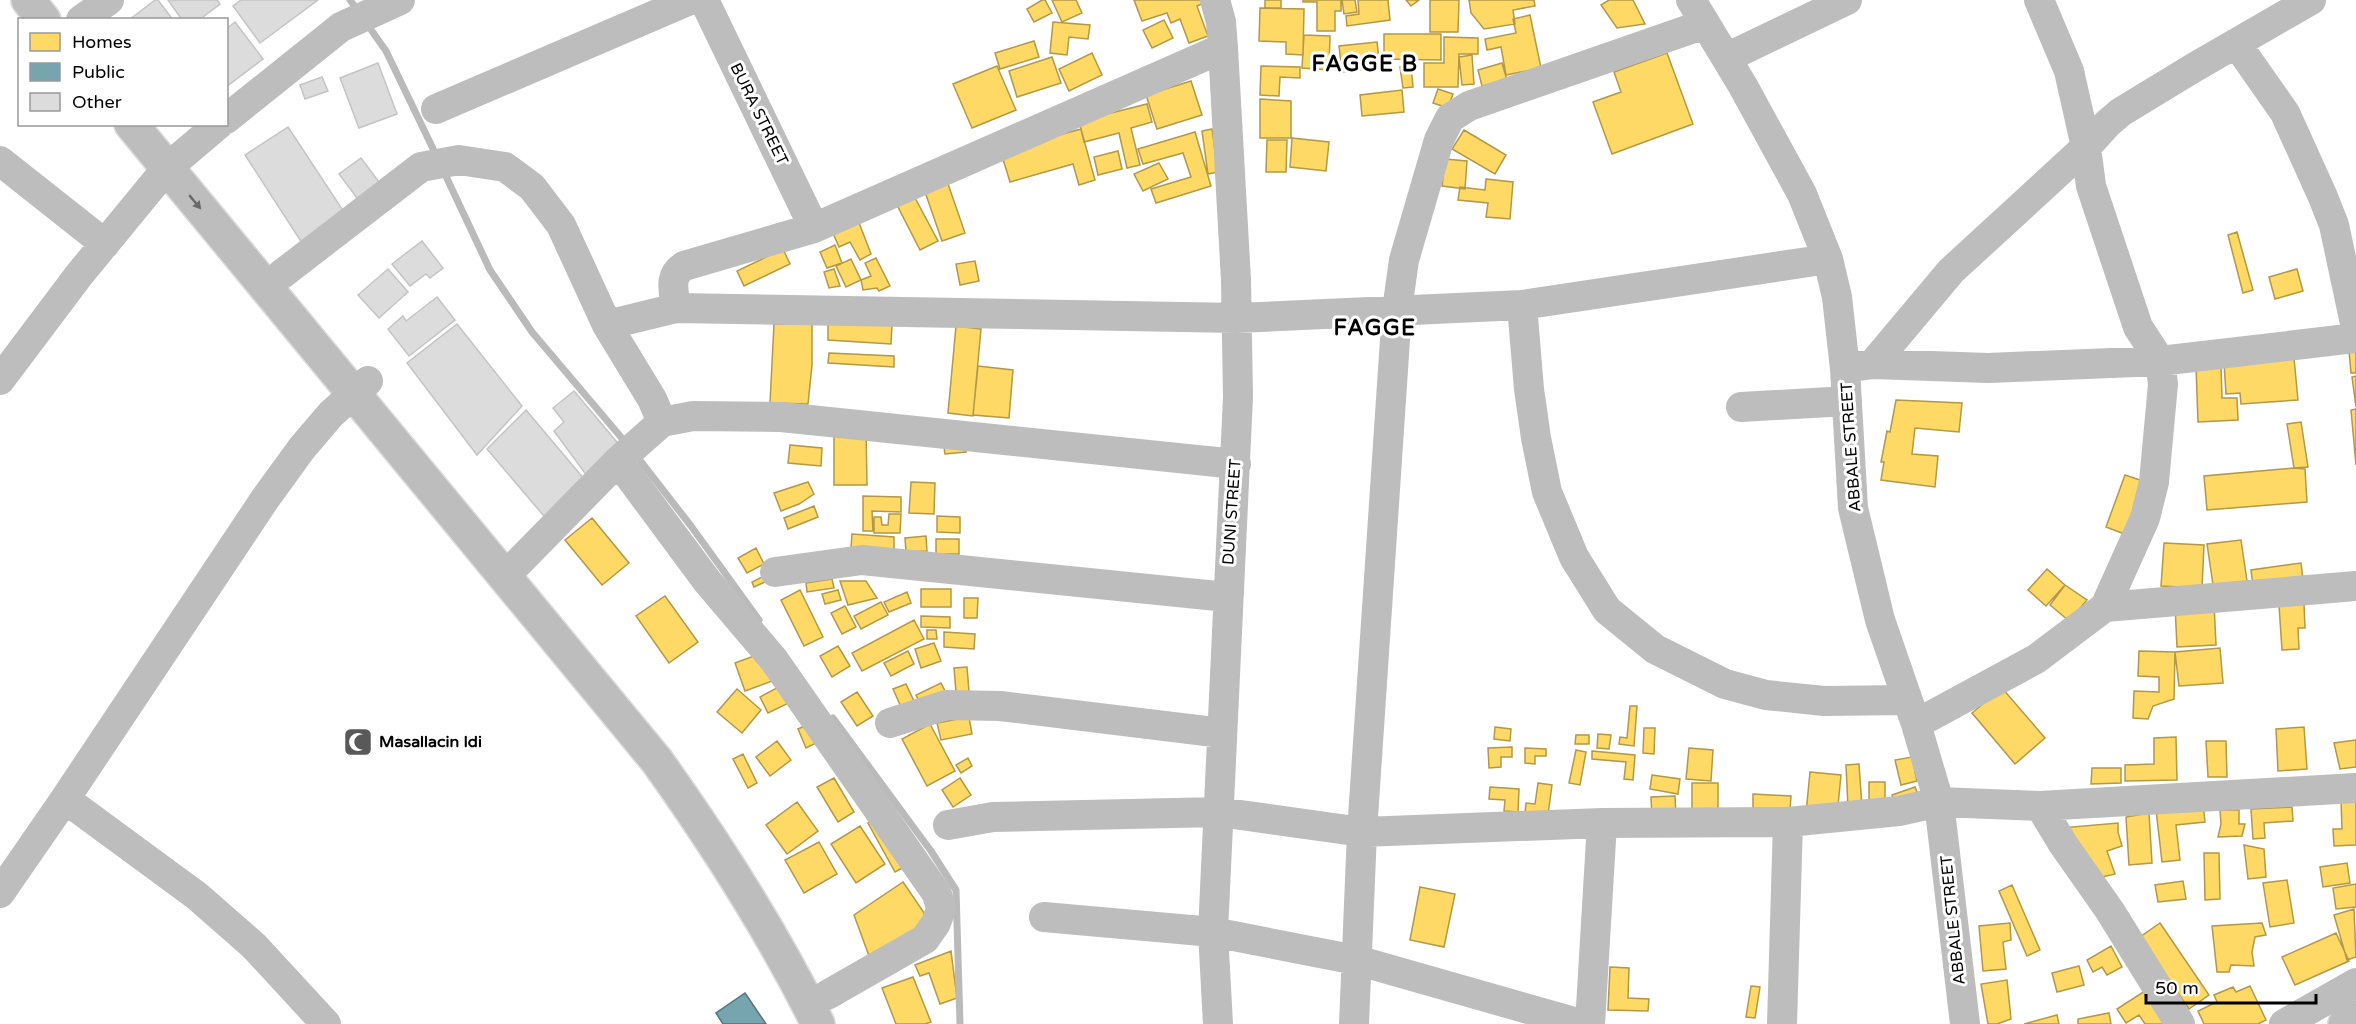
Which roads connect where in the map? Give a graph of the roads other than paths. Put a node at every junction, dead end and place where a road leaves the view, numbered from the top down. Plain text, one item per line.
1 (28, 0) edge
2 (54, 0) edge
3 (109, 0) edge
4 (690, 0) edge
5 (704, 0) edge
6 (1215, 0) edge
7 (1847, 0) edge
8 (2039, 0) edge
9 (2311, 0) edge
10 (389, 4) edge
11 (1698, 12) edge
12 (42, 18) edge
13 (68, 18) edge
14 (84, 18) edge
15 (2236, 44) junction
16 (1223, 48) junction
17 (1726, 58) junction
18 (436, 109) dead end
19 (228, 117) edge
20 (133, 126) edge
21 (160, 126) edge
22 (217, 126) edge
23 (2086, 147) junction
24 (175, 160) junction
25 (0, 162) edge
26 (814, 228) junction
27 (105, 244) junction
28 (1828, 259) junction
29 (282, 274) junction
30 (1522, 305) junction
31 (676, 308) junction
32 (1397, 310) junction
33 (1237, 318) junction
34 (607, 325) junction
35 (2356, 328) edge
36 (2356, 339) edge
37 (2160, 360) junction
38 (1874, 364) junction
39 (1845, 369) junction
40 (0, 380) edge
41 (361, 388) junction
42 (1847, 401) junction
43 (1741, 407) dead end
44 (662, 422) junction
45 (618, 461) junction
46 (1236, 464) junction
47 (518, 563) junction
48 (775, 572) dead end
49 (2356, 586) edge
50 (1227, 597) junction
51 (2105, 608) junction
52 (1911, 712) junction
53 (890, 723) dead end
54 (1222, 733) junction
55 (2356, 788) edge
56 (65, 800) junction
57 (1939, 802) junction
58 (2040, 806) junction
59 (1219, 812) junction
60 (1788, 822) junction
61 (1602, 823) junction
62 (948, 825) dead end
63 (1362, 832) junction
64 (1, 888) edge
65 (1044, 917) dead end
66 (1213, 932) junction
67 (1356, 960) junction
68 (2356, 982) edge
69 (822, 1010) edge
70 (2356, 1017) edge
71 (326, 1024) edge
72 (841, 1024) edge
73 (1218, 1024) edge
74 (1354, 1024) edge
75 (1581, 1024) edge
76 (1590, 1024) edge
77 (1782, 1024) edge
78 (1965, 1024) edge
79 (2180, 1024) edge
80 (2284, 1024) edge
81 (2345, 1024) edge

1 - 12 main road
2 - 13 main road
3 - 14 street
4 - 18 street
5 - 26 street, BURA STREET
6 - 16 street, DUNI STREET
7 - 17 street
8 - 23 street
9 - 15 street
10 - 19 street
11 - 17 street, ABBALE STREET
11 - 32 street
15 - 23 street
15 - 35 street
16 - 26 street
16 - 33 street, DUNI STREET
17 - 28 street, ABBALE STREET
20 - 24 main road
21 - 24 main road
22 - 24 street
23 - 37 street
23 - 38 street
24 - 27 street
24 - 29 main road
24 -> 41 main road
25 - 27 street
26 - 31 street
27 - 40 street
28 - 30 street
28 - 39 street, ABBALE STREET
29 - 34 street
29 - 41 main road
30 - 32 street
30 - 52 street
31 - 33 street
31 - 34 street
32 - 33 street
32 - 63 street
33 - 46 street, DUNI STREET
34 - 44 street
36 - 37 street
37 - 38 street
37 - 51 street
38 - 39 street
39 - 42 street, ABBALE STREET
41 - 47 main road
41 - 56 street
41 - 69 main road
42 - 43 street
42 - 52 street, ABBALE STREET
44 - 45 street
44 - 46 street
45 - 47 street
45 - 69 street
46 - 50 street, DUNI STREET
47 - 69 main road
48 - 50 street
49 - 51 street
50 - 54 street, DUNI STREET
51 - 52 street
52 - 57 street, ABBALE STREET
53 - 54 street
54 - 59 street, DUNI STREET
55 - 58 street
56 - 64 street
56 - 71 street
57 - 58 street
57 - 60 street
57 - 78 street, ABBALE STREET
58 - 79 street
59 - 62 street
59 - 63 street
59 - 66 street, DUNI STREET
60 - 61 street
60 - 77 street
61 - 63 street
61 - 76 street
63 - 67 street
65 - 66 street
66 - 67 street
66 - 73 street, DUNI STREET
67 - 74 street
67 - 75 street
68 - 80 street
69 - 72 main road
70 - 81 main road

